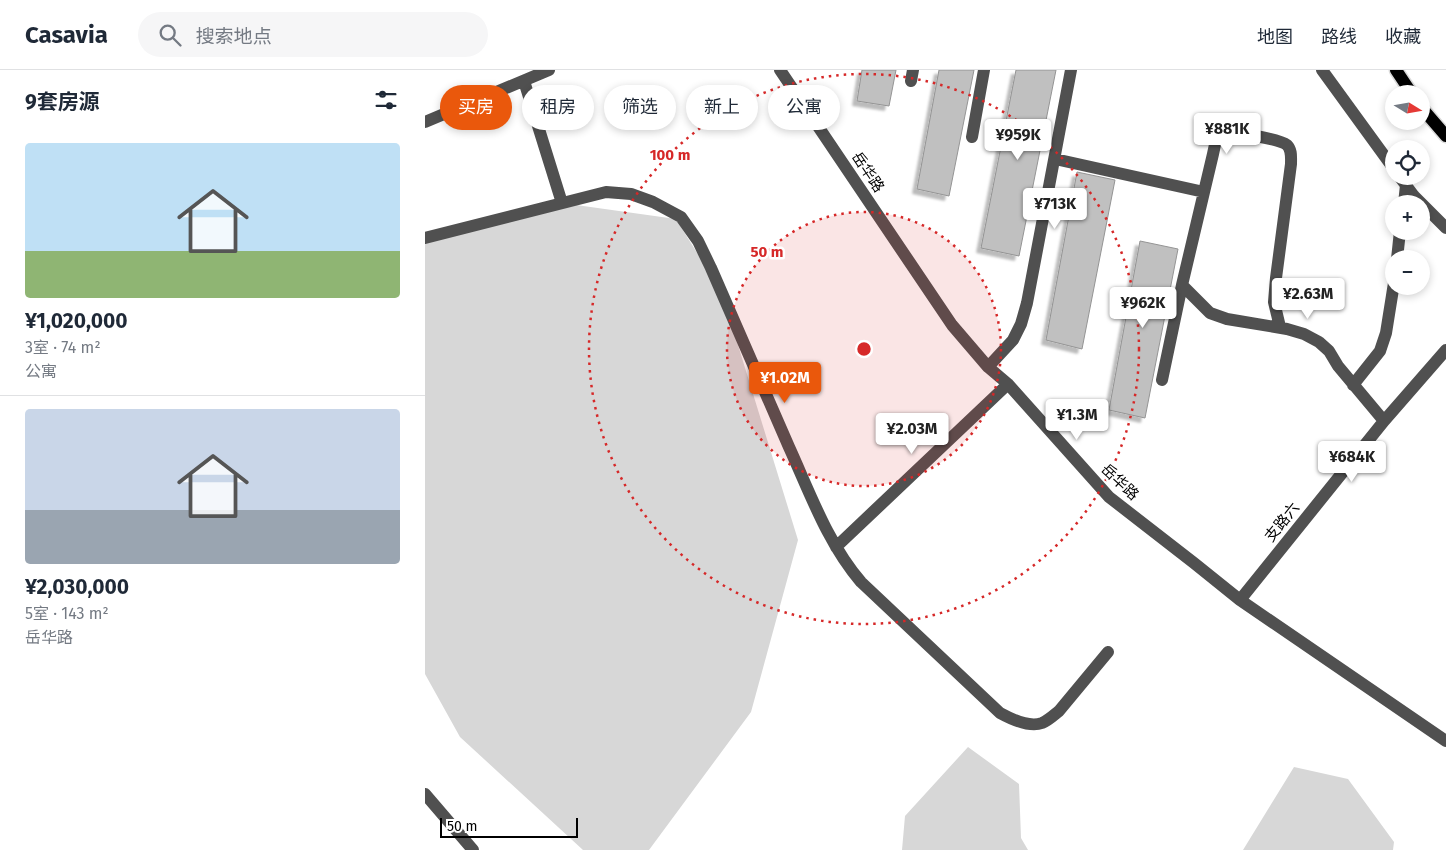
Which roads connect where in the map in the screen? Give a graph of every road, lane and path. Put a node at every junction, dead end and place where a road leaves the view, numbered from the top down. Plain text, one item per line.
1 (549, 70) edge
2 (780, 70) edge
3 (984, 70) edge
4 (1071, 70) edge
5 (1322, 70) edge
6 (1396, 70) edge
7 (524, 80) junction
8 (1406, 85) edge
9 (1430, 117) edge
10 (425, 122) edge
11 (1446, 136) edge
12 (972, 137) dead end
13 (1385, 157) edge
14 (1055, 159) junction
15 (1406, 185) edge
16 (1204, 192) junction
17 (562, 203) junction
18 (1446, 228) edge
19 (425, 238) edge
20 (1182, 285) junction
21 (1392, 295) edge
22 (1280, 327) junction
23 (1446, 350) edge
24 (988, 366) junction
25 (1161, 380) dead end
26 (1008, 384) junction
27 (1353, 385) junction
28 (1385, 421) junction
29 (836, 547) junction
30 (1240, 600) junction
31 (1108, 652) dead end
32 (1446, 741) edge
33 (425, 794) edge
34 (473, 850) edge

1 - 7 street
2 - 24 street, 岳华路
3 - 12 street
4 - 14 street
5 - 13 street
6 - 8 main road
7 - 10 street
7 - 17 street
9 - 11 main road
14 - 16 street
14 - 24 street
15 - 18 street
16 - 20 street
16 - 22 street
17 - 19 street
17 - 29 street
20 - 22 street
20 - 25 street
21 - 27 street
22 - 27 street
23 - 28 street, 支路六
24 - 26 street, 岳华路
26 - 29 street
26 - 30 street, 岳华路
27 - 28 street
28 - 30 street, 支路六
29 - 31 street
30 - 32 street, 岳华路
33 - 34 street

